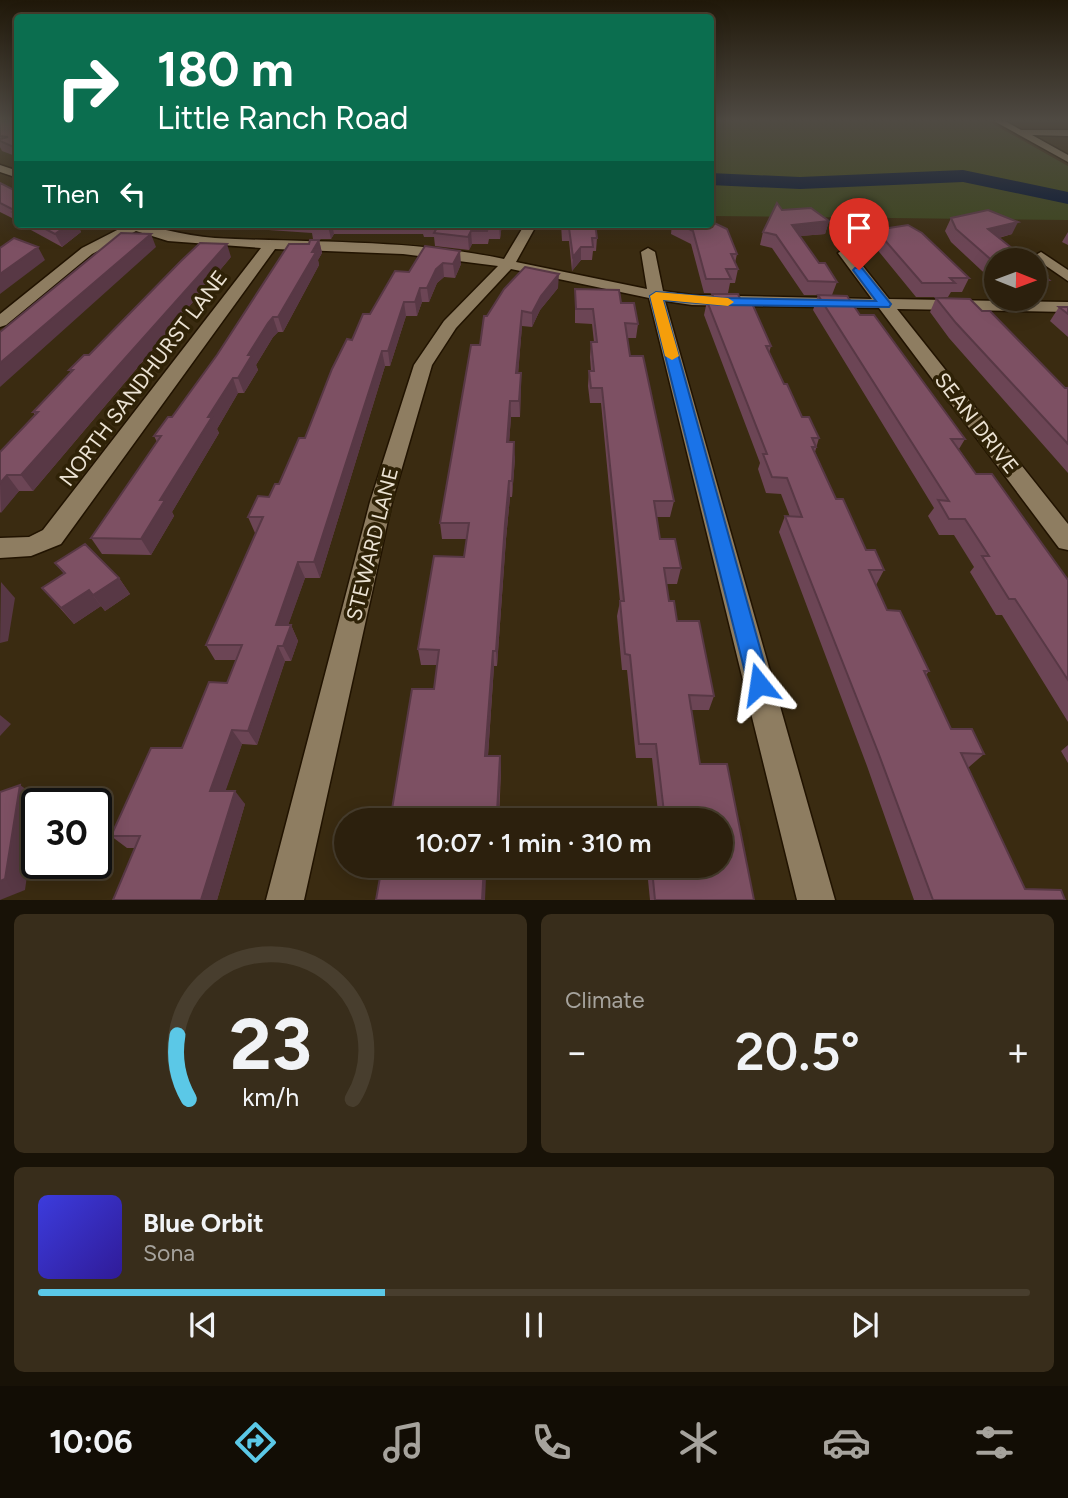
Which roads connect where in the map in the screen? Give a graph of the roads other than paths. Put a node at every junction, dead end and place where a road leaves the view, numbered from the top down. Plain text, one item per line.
1 (127, 228) edge
2 (137, 228) edge
3 (529, 228) edge
4 (270, 246) junction
5 (648, 252) dead end
6 (845, 253) dead end
7 (1047, 261) edge
8 (508, 264) junction
9 (1068, 277) edge
10 (656, 296) junction
11 (885, 304) junction
12 (1068, 307) edge
13 (0, 322) edge
14 (1068, 541) edge
15 (0, 548) edge
16 (285, 900) edge
17 (816, 900) edge

1 - 13 street
2 - 4 street
3 - 8 street, STEWARD LANE
4 - 8 street
4 - 15 street, NORTH SANDHURST LANE
5 - 10 street
6 - 11 street, SEAN DRIVE
7 - 9 street
8 - 10 street
8 - 16 street, STEWARD LANE
10 - 11 street
10 - 17 street
11 - 12 street
11 - 14 street, SEAN DRIVE

